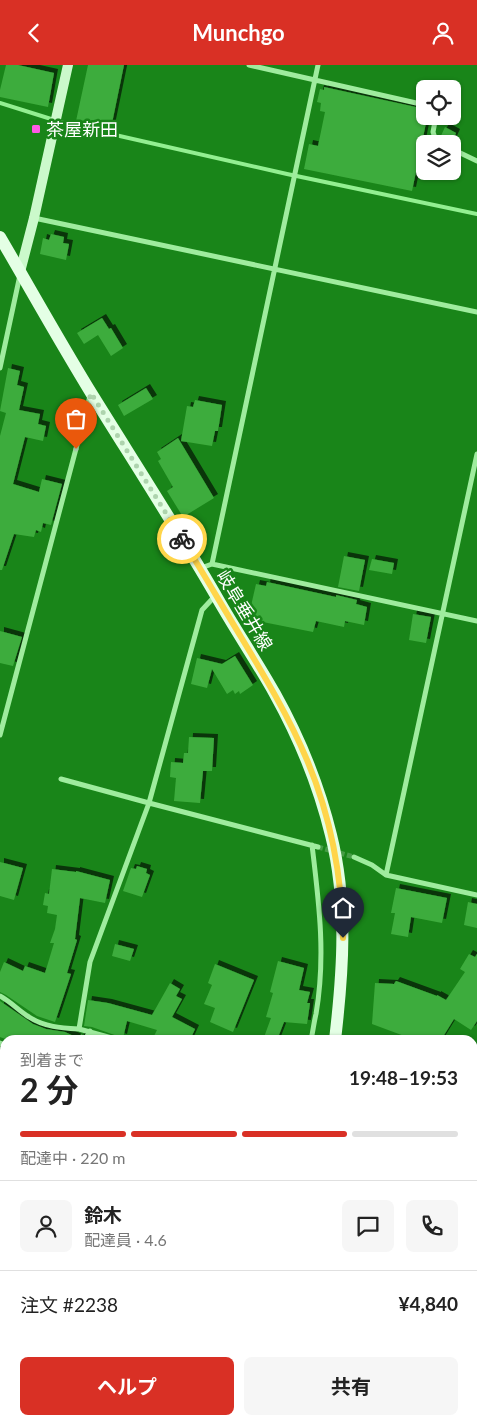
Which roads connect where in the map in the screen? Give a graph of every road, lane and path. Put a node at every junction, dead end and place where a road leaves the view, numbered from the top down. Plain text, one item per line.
1 (68, 65) edge
2 (249, 65) edge
3 (318, 65) edge
4 (315, 80) junction
5 (416, 103) edge
6 (461, 153) edge
7 (477, 161) edge
8 (34, 218) junction
9 (0, 237) edge
10 (274, 269) junction
11 (20, 272) junction
12 (477, 312) edge
13 (0, 368) edge
14 (91, 393) junction
15 (477, 454) edge
16 (206, 566) junction
17 (216, 595) junction
18 (443, 614) junction
19 (477, 621) edge
20 (0, 735) edge
21 (61, 779) dead end
22 (148, 803) junction
23 (354, 857) tunnel mouth
24 (386, 875) junction
25 (477, 895) edge
26 (0, 997) edge
27 (79, 1029) junction
28 (90, 1031) junction
29 (88, 1035) edge
30 (103, 1035) edge
31 (312, 1035) edge
32 (336, 1035) edge

1 - 8 main road
2 - 4 street
3 - 4 street
4 - 5 street
4 - 10 street
6 - 7 street
8 - 10 street
8 - 11 main road
9 - 11 main road, 岐阜垂井線
10 - 12 street
10 - 16 street
11 - 13 street
11 - 14 main road, 岐阜垂井線
14 - 16 main road, 岐阜垂井線
14 - 20 street
15 - 18 street
16 - 17 main road, 岐阜垂井線
16 - 18 street
17 - 22 street
17 - 32 main road, 岐阜垂井線
18 - 19 street
18 - 24 street
21 - 22 street
22 - 27 street
22 - 31 street
23 - 24 street
24 - 25 street
26 - 27 street
27 - 28 street
28 - 29 street
28 - 30 street

